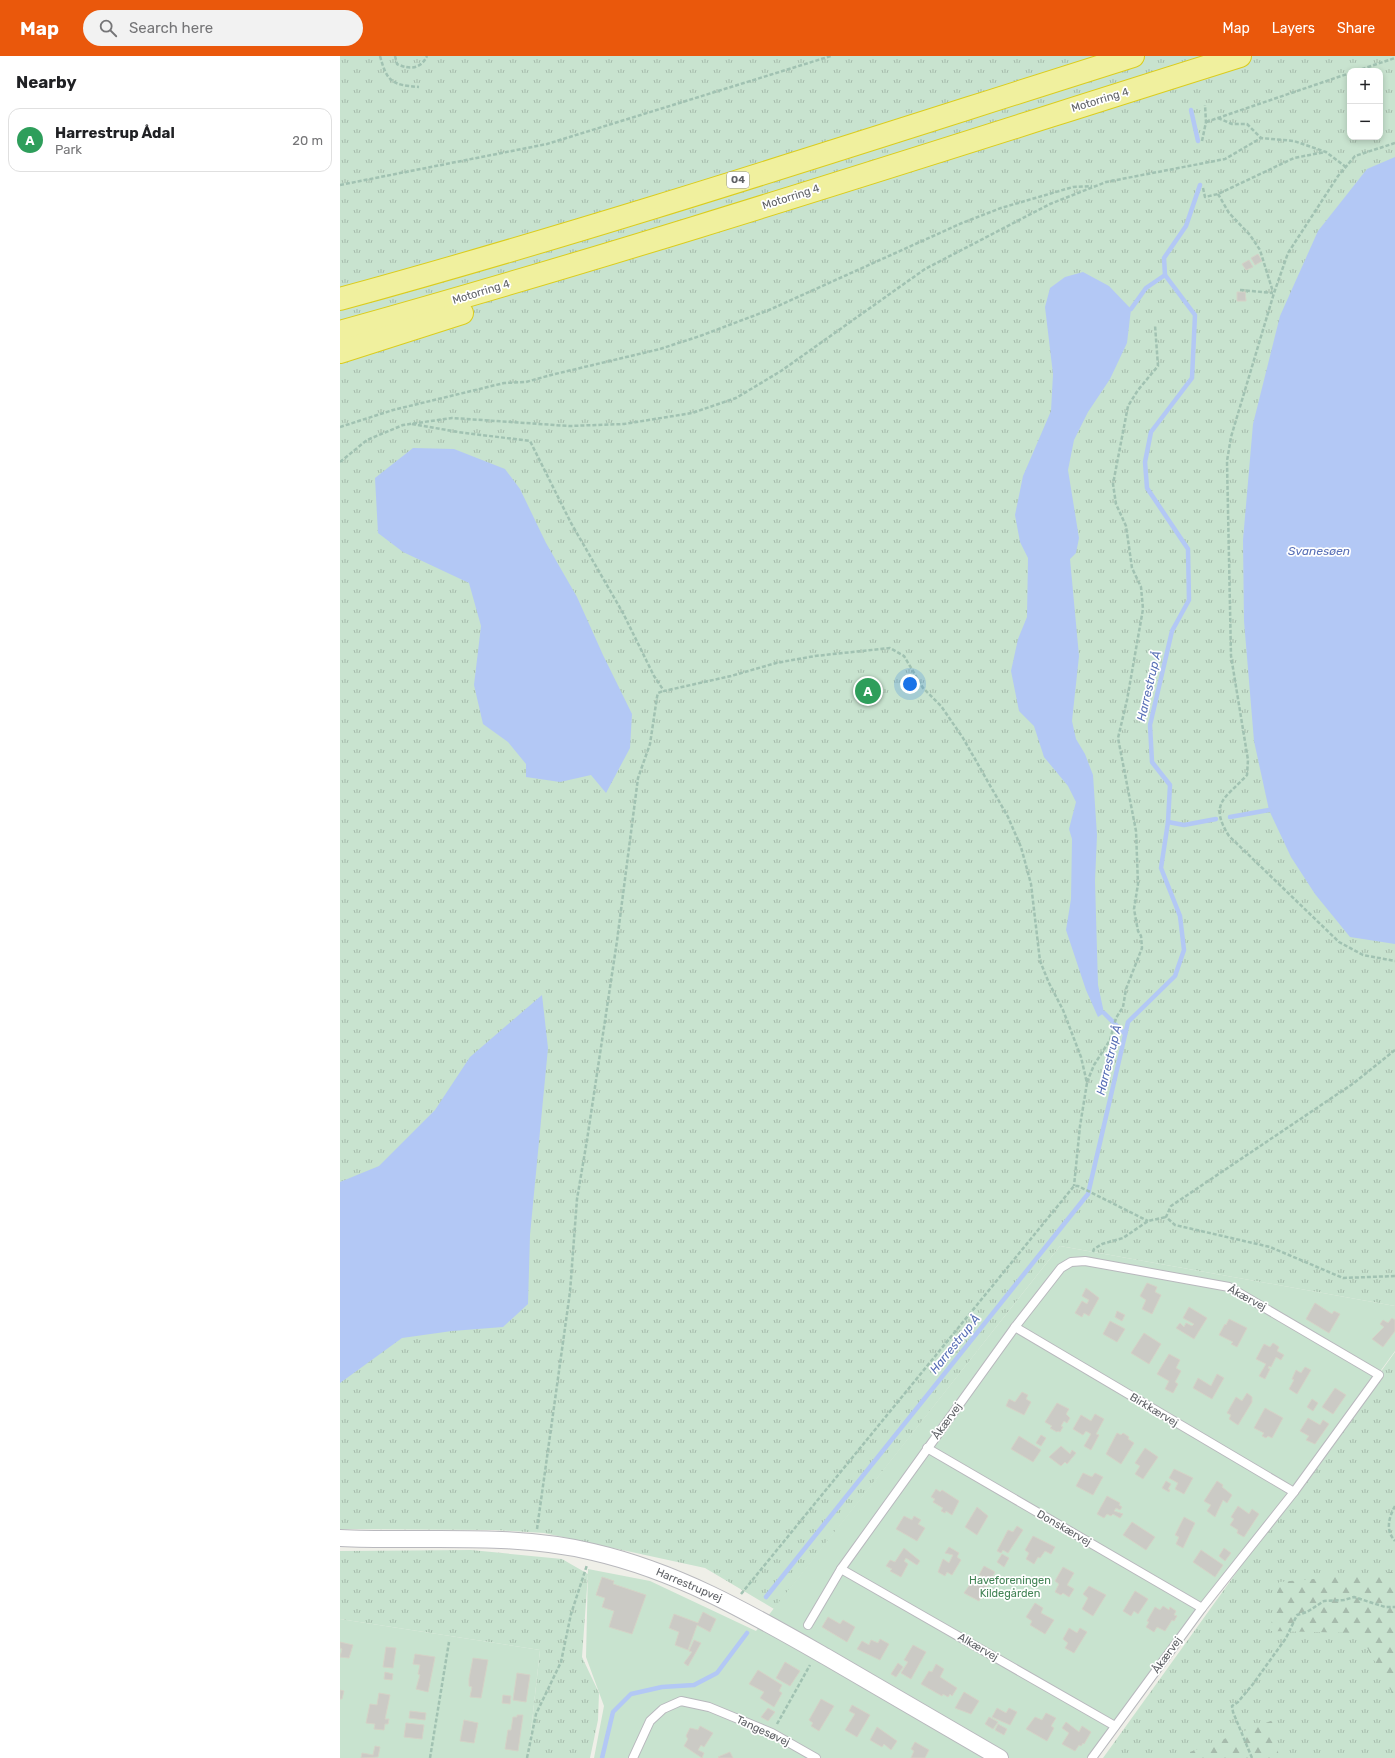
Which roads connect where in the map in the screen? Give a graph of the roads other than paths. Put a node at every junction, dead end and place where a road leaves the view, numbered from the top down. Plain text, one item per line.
1 (1133, 56) edge
2 (1240, 56) edge
3 (646, 243) junction
4 (340, 299) edge
5 (340, 332) edge
6 (340, 352) edge
7 (1015, 1327) junction
8 (927, 1448) junction
9 (1294, 1492) junction
10 (340, 1538) edge
11 (841, 1569) junction
12 (1202, 1608) junction
13 (808, 1625) dead end
14 (1115, 1726) junction
15 (633, 1758) edge
16 (816, 1758) edge
17 (1000, 1758) edge
18 (1092, 1758) edge

1 - 4 highway, O4
2 - 3 highway, Motorring 4
3 - 5 highway, Motorring 4
3 - 6 highway
7 - 8 lane, Åkærvej
7 - 9 lane, Birkkærvej
7 - 9 lane, Åkærvej
8 - 11 lane, Åkærvej
8 - 12 lane, Donskærvej
9 - 12 lane, Åkærvej
10 - 17 street, Harrestrupvej
11 - 13 lane, Åkærvej
11 - 14 lane, Alkærvej
12 - 14 lane, Åkærvej
14 - 18 lane, Åkærvej
15 - 16 lane, Tangesøvej

